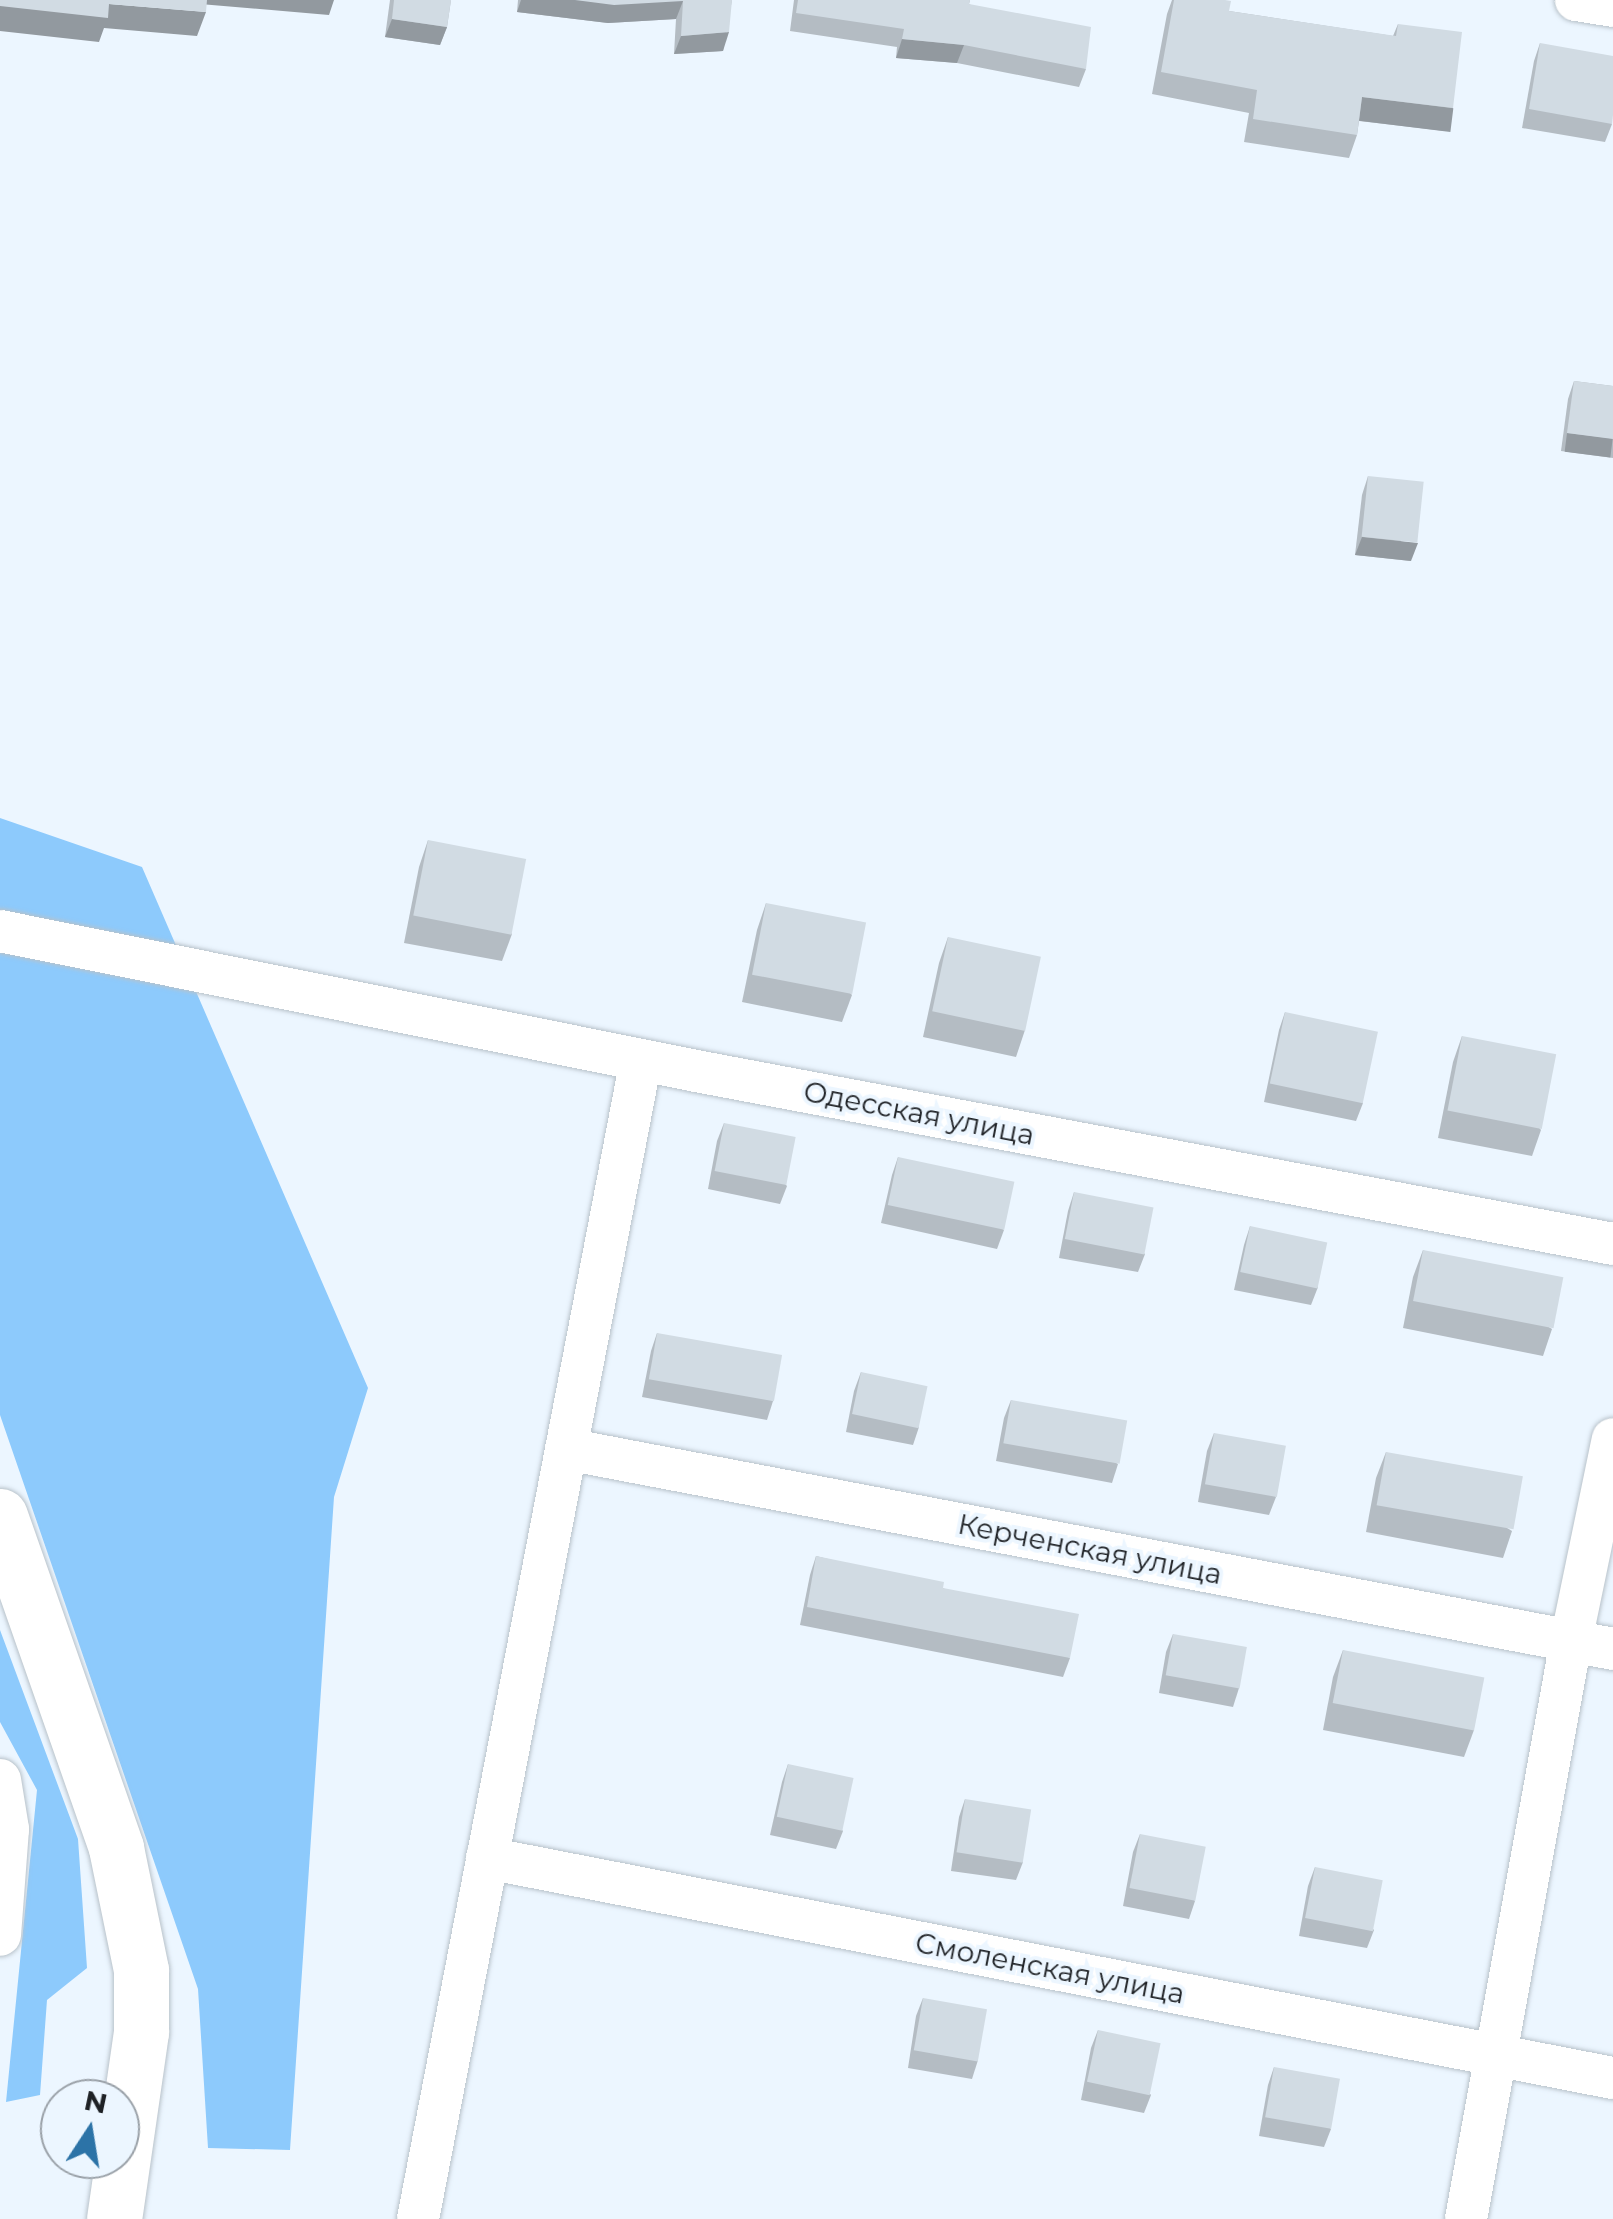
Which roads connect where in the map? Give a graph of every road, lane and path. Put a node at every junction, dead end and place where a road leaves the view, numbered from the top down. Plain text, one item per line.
1 (1576, 0) edge
2 (1613, 6) edge
3 (0, 931) edge
4 (641, 1060) junction
5 (1613, 1244) edge
6 (1613, 1439) edge
7 (566, 1449) junction
8 (0, 1516) edge
9 (1571, 1641) junction
10 (1613, 1650) edge
11 (0, 1780) edge
12 (487, 1858) junction
13 (0, 1935) edge
14 (1494, 2054) junction
15 (1613, 2078) edge
16 (120, 2218) edge
17 (418, 2219) edge
18 (1466, 2219) edge

1 - 2 street
3 - 4 street, Одесская улица
4 - 5 street, Одесская улица
4 - 7 street
6 - 9 street
7 - 9 street, Керченская улица
7 - 12 street
8 - 16 street
9 - 10 street, Керченская улица
9 - 14 street
11 - 13 street
12 - 14 street, Смоленская улица
12 - 17 street
14 - 15 street, Смоленская улица
14 - 18 street

